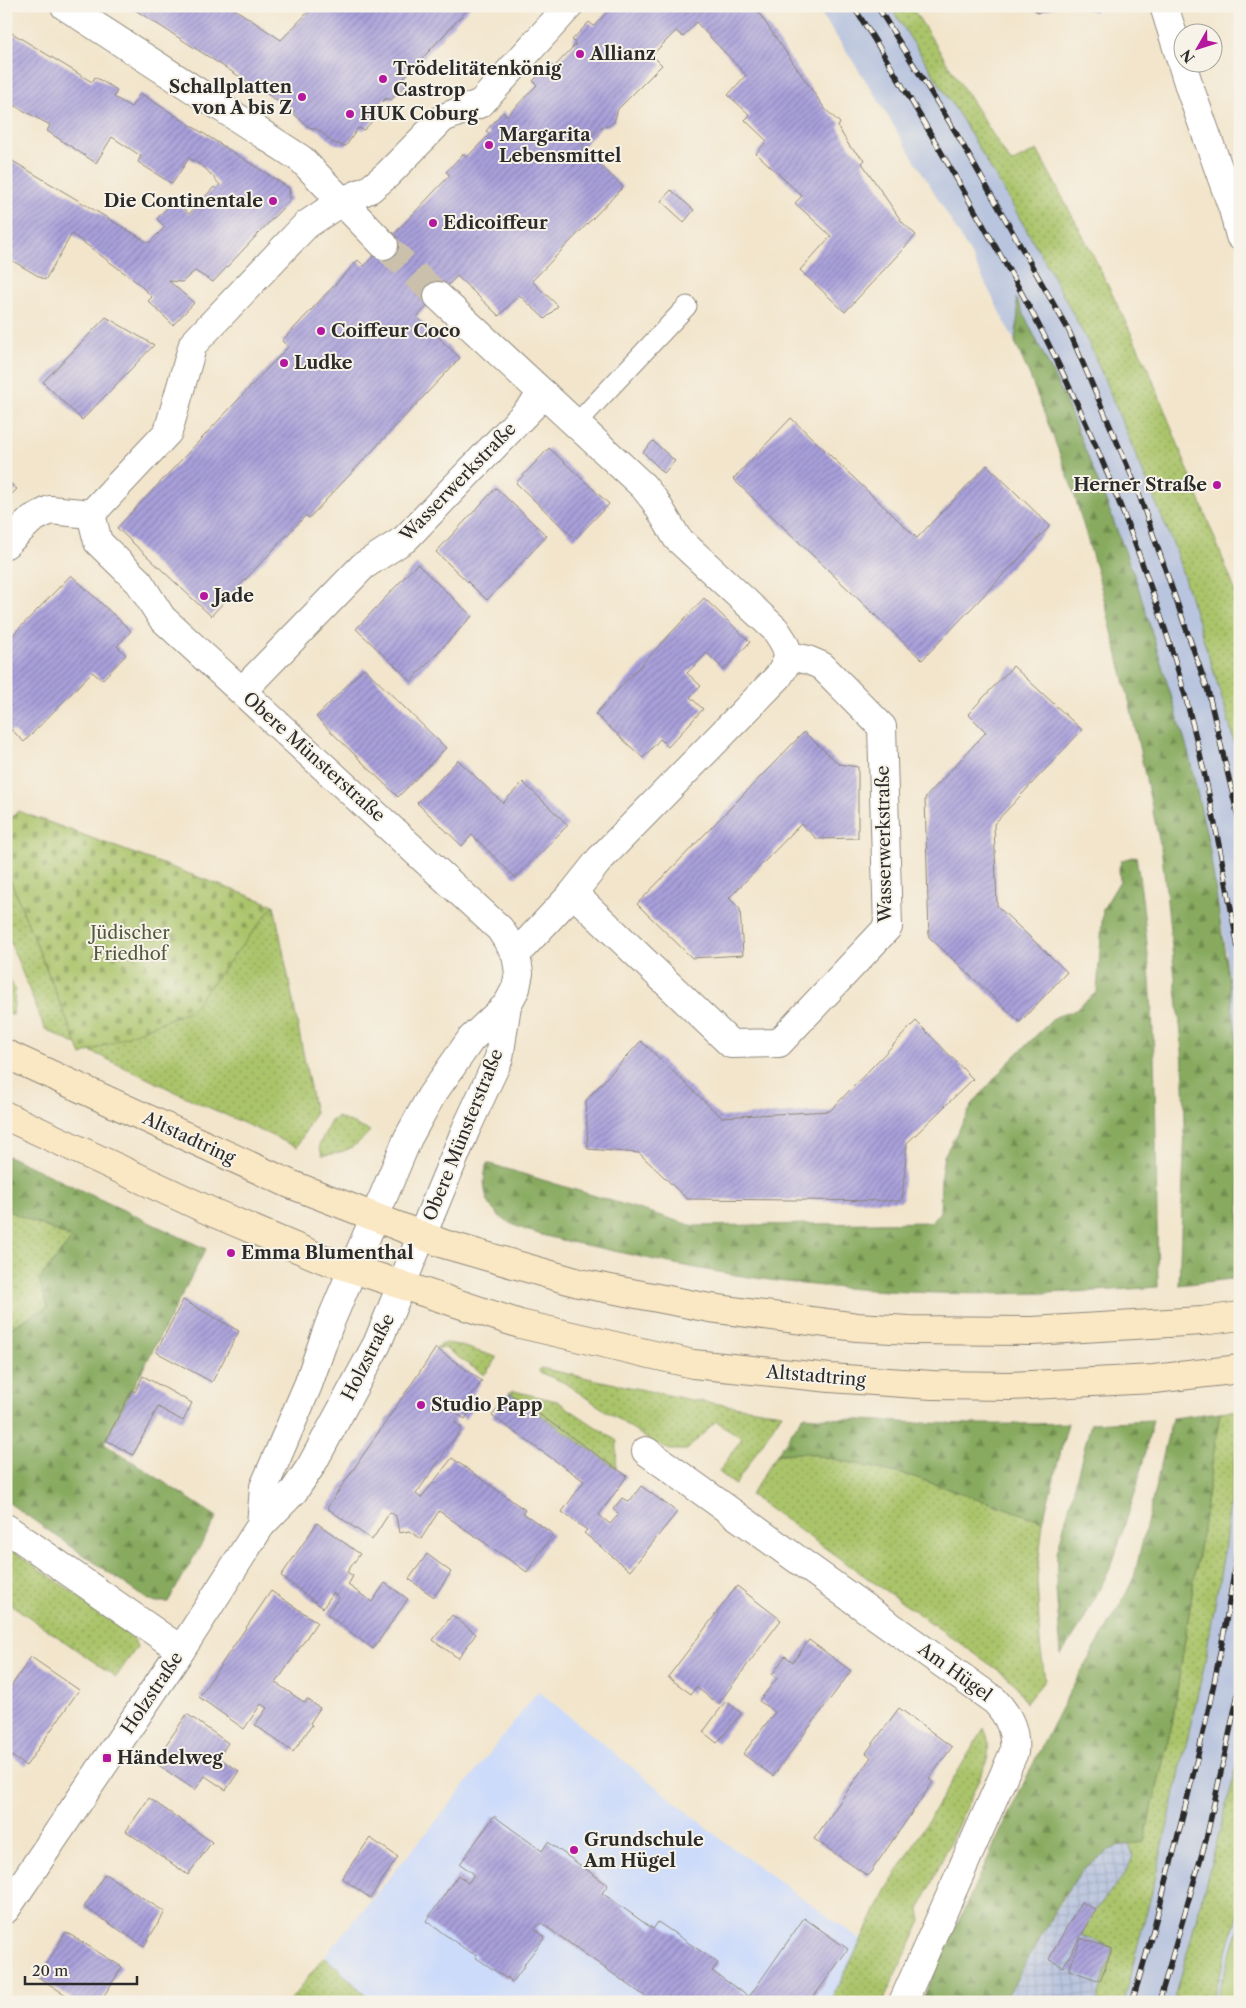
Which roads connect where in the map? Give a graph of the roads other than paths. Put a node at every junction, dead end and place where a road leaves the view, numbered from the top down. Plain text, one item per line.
1 (64, 6) edge
2 (569, 6) edge
3 (1164, 6) edge
4 (342, 201) junction
5 (1236, 216) edge
6 (1240, 236) edge
7 (384, 245) tunnel mouth
8 (438, 296) tunnel mouth
9 (687, 306) dead end
10 (544, 394) junction
11 (576, 424) junction
12 (91, 514) junction
13 (6, 544) edge
14 (789, 656) junction
15 (242, 691) junction
16 (574, 893) junction
17 (516, 954) junction
18 (507, 1005) junction
19 (6, 1054) edge
20 (6, 1116) edge
21 (375, 1216) junction
22 (423, 1235) junction
23 (352, 1269) junction
24 (403, 1284) junction
25 (1240, 1316) edge
26 (1240, 1369) edge
27 (646, 1450) dead end
28 (261, 1525) junction
29 (6, 1528) edge
30 (182, 1650) junction
31 (6, 1909) edge
32 (903, 2002) edge

1 - 4 street
2 - 4 street
3 - 5 street
4 - 7 street
4 - 12 street
5 - 6 street
8 - 10 street
9 - 11 lane
10 - 11 street
10 - 15 street, Wasserwerkstraße
11 - 14 street
12 - 13 street
12 - 15 street, Obere Münsterstraße
14 - 16 street
14 - 16 street, Wasserwerkstraße
15 - 17 street, Obere Münsterstraße
16 - 17 street
17 - 18 street, Obere Münsterstraße
18 - 21 street, Obere Münsterstraße
18 - 22 street, Obere Münsterstraße
19 - 21 main road, Altstadtring
20 - 23 main road, Altstadtring
21 - 22 main road, Altstadtring
21 - 23 street
22 - 24 street
22 - 25 main road, Altstadtring
23 - 24 main road, Altstadtring
23 - 28 street, Holzstraße
24 - 26 main road, Altstadtring
24 - 28 street, Holzstraße
27 - 32 street, Am Hügel
28 - 30 street, Holzstraße
29 - 30 street
30 - 31 street, Holzstraße

